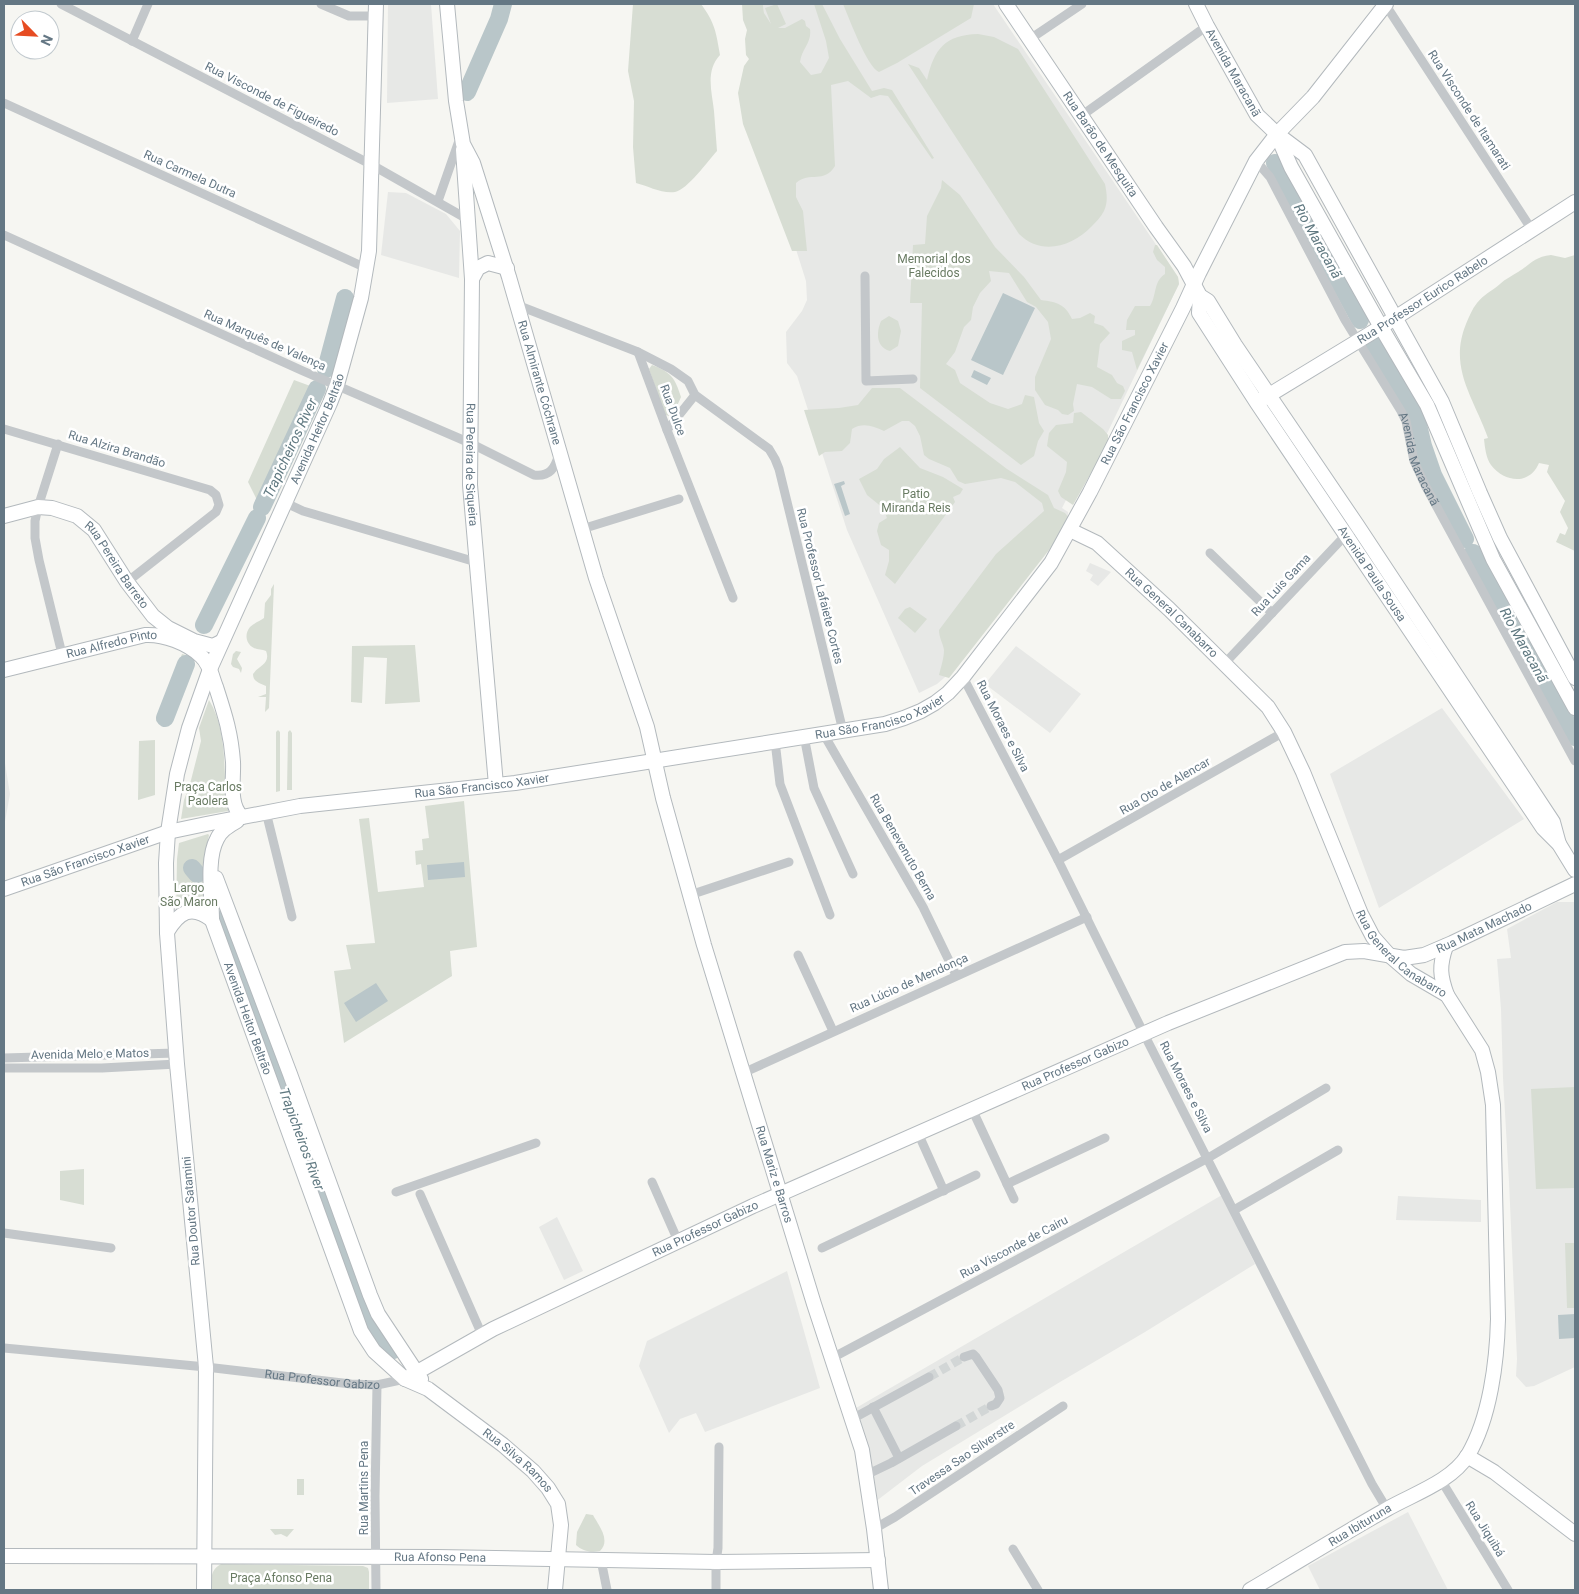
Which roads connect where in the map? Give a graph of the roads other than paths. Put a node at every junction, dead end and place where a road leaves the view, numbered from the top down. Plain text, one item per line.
1 (61, 4) edge
2 (148, 4) edge
3 (321, 4) edge
4 (447, 4) edge
5 (1006, 4) edge
6 (1082, 4) edge
7 (1196, 4) edge
8 (1385, 4) edge
9 (376, 10) edge
10 (1207, 26) junction
11 (1030, 39) junction
12 (132, 41) junction
13 (4, 103) edge
14 (1081, 116) junction
15 (1277, 134) junction
16 (462, 140) junction
17 (1256, 162) junction
18 (372, 165) junction
19 (438, 202) junction
20 (1575, 202) edge
21 (469, 220) junction
22 (1532, 230) junction
23 (4, 235) edge
24 (366, 268) junction
25 (507, 268) junction
26 (865, 276) dead end
27 (472, 279) junction
28 (1193, 284) junction
29 (517, 305) junction
30 (1394, 318) junction
31 (1380, 327) junction
32 (1357, 341) junction
33 (638, 352) junction
34 (913, 379) dead end
35 (327, 381) junction
36 (695, 394) junction
37 (1263, 399) junction
38 (4, 429) edge
39 (667, 430) junction
40 (470, 443) junction
41 (58, 444) junction
42 (560, 451) junction
43 (679, 499) dead end
44 (286, 503) junction
45 (38, 507) junction
46 (4, 516) edge
47 (1357, 525) junction
48 (582, 529) junction
49 (1070, 530) junction
50 (1346, 535) junction
51 (1210, 553) dead end
52 (476, 562) junction
53 (127, 582) junction
54 (733, 598) dead end
55 (1272, 613) junction
56 (153, 616) junction
57 (145, 635) junction
58 (221, 642) junction
59 (62, 654) junction
60 (1439, 662) junction
61 (1225, 663) junction
62 (210, 669) junction
63 (4, 670) edge
64 (963, 677) junction
65 (1575, 678) edge
66 (1575, 708) edge
67 (843, 731) junction
68 (1284, 732) junction
69 (823, 734) junction
70 (804, 736) junction
71 (775, 741) junction
72 (655, 759) junction
73 (1575, 761) edge
74 (496, 785) junction
75 (266, 812) junction
76 (242, 817) junction
77 (168, 832) junction
78 (1058, 860) junction
79 (789, 862) dead end
80 (211, 866) junction
81 (1575, 870) edge
82 (853, 874) dead end
83 (1575, 884) edge
84 (4, 889) edge
85 (690, 895) junction
86 (830, 915) dead end
87 (292, 917) dead end
88 (1087, 917) junction
89 (212, 920) junction
90 (167, 933) junction
91 (1446, 946) junction
92 (798, 955) dead end
93 (1388, 955) junction
94 (956, 975) junction
95 (1447, 995) junction
96 (833, 1031) junction
97 (1144, 1034) junction
98 (4, 1058) edge
99 (176, 1059) junction
100 (4, 1068) edge
101 (743, 1073) junction
102 (1326, 1088) dead end
103 (972, 1109) junction
104 (918, 1133) junction
105 (1105, 1138) dead end
106 (536, 1144) dead end
107 (1338, 1150) dead end
108 (1208, 1158) junction
109 (976, 1175) dead end
110 (652, 1182) dead end
111 (1006, 1184) junction
112 (944, 1191) junction
113 (396, 1192) dead end
114 (420, 1194) dead end
115 (780, 1194) junction
116 (1014, 1199) dead end
117 (1234, 1210) junction
118 (4, 1233) edge
119 (678, 1241) junction
120 (111, 1248) dead end
121 (822, 1248) dead end
122 (482, 1335) junction
123 (4, 1348) edge
124 (832, 1358) junction
125 (964, 1358) dead end
126 (206, 1367) junction
127 (411, 1376) junction
128 (928, 1377) tunnel mouth
129 (377, 1385) junction
130 (992, 1406) dead end
131 (1063, 1406) dead end
132 (873, 1407) junction
133 (852, 1419) junction
134 (956, 1426) tunnel mouth
135 (719, 1448) dead end
136 (1467, 1456) junction
137 (899, 1458) junction
138 (866, 1475) junction
139 (1441, 1480) junction
140 (1387, 1509) junction
141 (874, 1529) junction
142 (1575, 1534) edge
143 (1013, 1549) dead end
144 (4, 1556) edge
145 (204, 1556) junction
146 (377, 1557) junction
147 (556, 1559) junction
148 (601, 1560) junction
149 (878, 1560) junction
150 (716, 1562) junction
151 (204, 1590) edge
152 (376, 1590) edge
153 (555, 1590) edge
154 (606, 1590) edge
155 (716, 1590) edge
156 (881, 1590) edge
157 (1038, 1590) edge
158 (1250, 1590) edge
159 (1508, 1590) edge

1 - 12 street, Rua Visconde de Figueiredo
2 - 12 street
3 - 9 street
4 - 16 street, Rua Almirante Cóchrane
5 - 11 street, Rua Barão de Mesquita
6 - 11 street
7 - 10 street, Avenida Maracanã
8 - 15 street, Rua São Francisco Xavier
8 - 22 street, Rua Visconde de Itamarati
9 - 18 street, Avenida Heitor Beltrão
10 - 14 street
10 - 15 street, Avenida Maracanã
11 - 14 street, Rua Barão de Mesquita
12 - 18 street, Rua Visconde de Figueiredo
13 - 24 street, Rua Carmela Dutra
14 - 28 street, Rua Barão de Mesquita
15 - 17 street, Rua São Francisco Xavier
15 - 30 street, Avenida Maracanã
15 - 31 street, Avenida Maracanã
16 - 19 street
16 - 21 street, Rua Pereira de Siqueira
16 - 25 street, Rua Almirante Cóchrane
17 - 28 street, Rua São Francisco Xavier
17 - 32 street, Avenida Maracanã
18 - 19 street, Rua Visconde de Figueiredo
18 - 24 street, Avenida Heitor Beltrão
19 - 21 street, Rua Visconde de Figueiredo
20 - 22 street, Rua Professor Eurico Rabelo
21 - 27 street, Rua Pereira de Siqueira
22 - 30 street, Rua Professor Eurico Rabelo
23 - 35 street, Rua Marquês de Valença
24 - 35 street, Avenida Heitor Beltrão
25 - 27 street
25 - 29 street, Rua Almirante Cóchrane
26 - 34 street
27 - 40 street, Rua Pereira de Siqueira
28 - 37 street, Avenida Paula Sousa
28 - 49 street, Rua São Francisco Xavier
29 - 33 street
29 - 42 street, Rua Almirante Cóchrane
30 - 31 street, Rua Professor Eurico Rabelo
30 - 65 street, Avenida Maracanã
31 - 32 street, Rua Professor Eurico Rabelo
31 - 66 street, Avenida Maracanã
32 - 37 street, Rua Professor Eurico Rabelo
32 - 73 street, Avenida Maracanã
33 - 36 street
33 - 39 street, Rua Dulce
35 - 40 street, Rua Marquês de Valença
35 - 44 street, Avenida Heitor Beltrão
36 - 39 street
36 - 67 street, Rua Professor Lafaiete Cortes
37 - 47 street, Avenida Paula Sousa
37 - 50 street, Avenida Paula Sousa
38 - 41 street, Rua Alzira Brandão
39 - 54 street, Rua Dulce
40 - 42 street, Rua Marquês de Valença
40 - 52 street, Rua Pereira de Siqueira
41 - 45 street
41 - 53 street, Rua Alzira Brandão
42 - 48 street, Rua Almirante Cóchrane
43 - 48 street
44 - 52 street
44 - 58 street, Avenida Heitor Beltrão
45 - 46 street, Rua Pereira Barreto
45 - 53 street, Rua Pereira Barreto
45 - 59 street
47 - 50 street, Rua Luis Gama
47 - 60 street, Avenida Paula Sousa
48 - 72 street, Rua Almirante Cóchrane
49 - 61 street, Rua General Canabarro
49 - 64 street, Rua São Francisco Xavier
50 - 55 street, Rua Luis Gama
50 - 60 street, Avenida Paula Sousa
51 - 55 street
52 - 74 street, Rua Pereira de Siqueira
53 - 56 street, Rua Pereira Barreto
55 - 61 street, Rua Luis Gama
56 - 57 street
56 - 58 street, Rua Pereira Barreto
57 - 59 street, Rua Alfredo Pinto
57 - 62 street, Rua Alfredo Pinto
58 - 62 street, Avenida Heitor Beltrão
59 - 63 street, Rua Alfredo Pinto
60 - 81 street, Avenida Paula Sousa
61 - 68 street, Rua General Canabarro
62 - 76 street
62 - 77 street, Avenida Heitor Beltrão
64 - 67 street, Rua São Francisco Xavier
64 - 78 street, Rua Moraes e Silva
67 - 69 street, Rua São Francisco Xavier
68 - 78 street, Rua Oto de Alencar
68 - 93 street, Rua General Canabarro
69 - 70 street, Rua São Francisco Xavier
69 - 94 street, Rua Benevenuto Berna
70 - 71 street, Rua São Francisco Xavier
70 - 82 street
71 - 72 street, Rua São Francisco Xavier
71 - 86 street
72 - 74 street, Rua São Francisco Xavier
72 - 85 street, Rua Mariz e Barros
74 - 75 street, Rua São Francisco Xavier
75 - 76 street, Rua São Francisco Xavier
75 - 87 street
76 - 77 street, Rua São Francisco Xavier
76 - 80 street, Avenida Heitor Beltrão
77 - 84 street, Rua São Francisco Xavier
77 - 90 street, Rua Doutor Satamini
78 - 88 street, Rua Moraes e Silva
79 - 85 street
80 - 89 street, Avenida Heitor Beltrão
80 - 127 street, Avenida Heitor Beltrão
83 - 91 street, Rua Mata Machado
85 - 101 street, Rua Mariz e Barros
88 - 94 street, Rua Lúcio de Mendonça
88 - 97 street, Rua Moraes e Silva
89 - 90 street
89 - 127 street, Avenida Heitor Beltrão
90 - 99 street, Rua Doutor Satamini
91 - 93 street, Rua Mata Machado
91 - 95 street
92 - 96 street
93 - 95 street, Rua General Canabarro
93 - 97 street, Rua Professor Gabizo
94 - 96 street, Rua Lúcio de Mendonça
95 - 136 street, Rua General Canabarro
96 - 101 street, Rua Lúcio de Mendonça
97 - 103 street, Rua Professor Gabizo
97 - 108 street, Rua Moraes e Silva
98 - 99 street, Avenida Melo e Matos
99 - 100 street, Avenida Melo e Matos
99 - 126 street, Rua Doutor Satamini
101 - 115 street, Rua Mariz e Barros
102 - 108 street, Rua Visconde de Cairu
103 - 104 street, Rua Professor Gabizo
103 - 111 street
104 - 112 street
104 - 115 street, Rua Professor Gabizo
105 - 111 street
106 - 113 street
107 - 117 street
108 - 117 street, Rua Moraes e Silva
108 - 124 street, Rua Visconde de Cairu
109 - 112 street
110 - 119 street
111 - 116 street
112 - 121 street
114 - 122 street
115 - 119 street, Rua Professor Gabizo
115 - 124 street, Rua Mariz e Barros
117 - 140 street, Rua Moraes e Silva
118 - 120 street
119 - 122 street, Rua Professor Gabizo
122 - 127 street, Rua Professor Gabizo
123 - 126 street, Rua Professor Gabizo
124 - 133 street, Rua Mariz e Barros
125 - 130 street
126 - 129 street, Rua Professor Gabizo
126 - 145 street, Rua Doutor Satamini
127 - 129 street, Rua Professor Gabizo
127 - 147 street, Rua Silva Ramos
128 - 132 street
129 - 146 street, Rua Martins Pena
131 - 141 street, Travessa Sao Silverstre
132 - 133 street
132 - 137 street
133 - 138 street, Rua Mariz e Barros
134 - 137 street
135 - 150 street
136 - 139 street, Rua Ibituruna
136 - 142 street
137 - 138 street
138 - 141 street, Rua Mariz e Barros
139 - 140 street, Rua Ibituruna
139 - 159 street, Rua Jiquibá
140 - 158 street, Rua Ibituruna
141 - 149 street, Rua Mariz e Barros
143 - 157 street
144 - 145 street, Rua Afonso Pena
145 - 146 street, Rua Afonso Pena
145 - 151 street, Rua Doutor Satamini
146 - 147 street, Rua Afonso Pena
146 - 152 street, Rua Martins Pena
147 - 148 street, Rua Afonso Pena
147 - 153 street, Rua Silva Ramos
148 - 150 street, Rua Afonso Pena
148 - 154 street
149 - 150 street, Rua Afonso Pena
149 - 156 street, Rua Mariz e Barros
150 - 155 street

